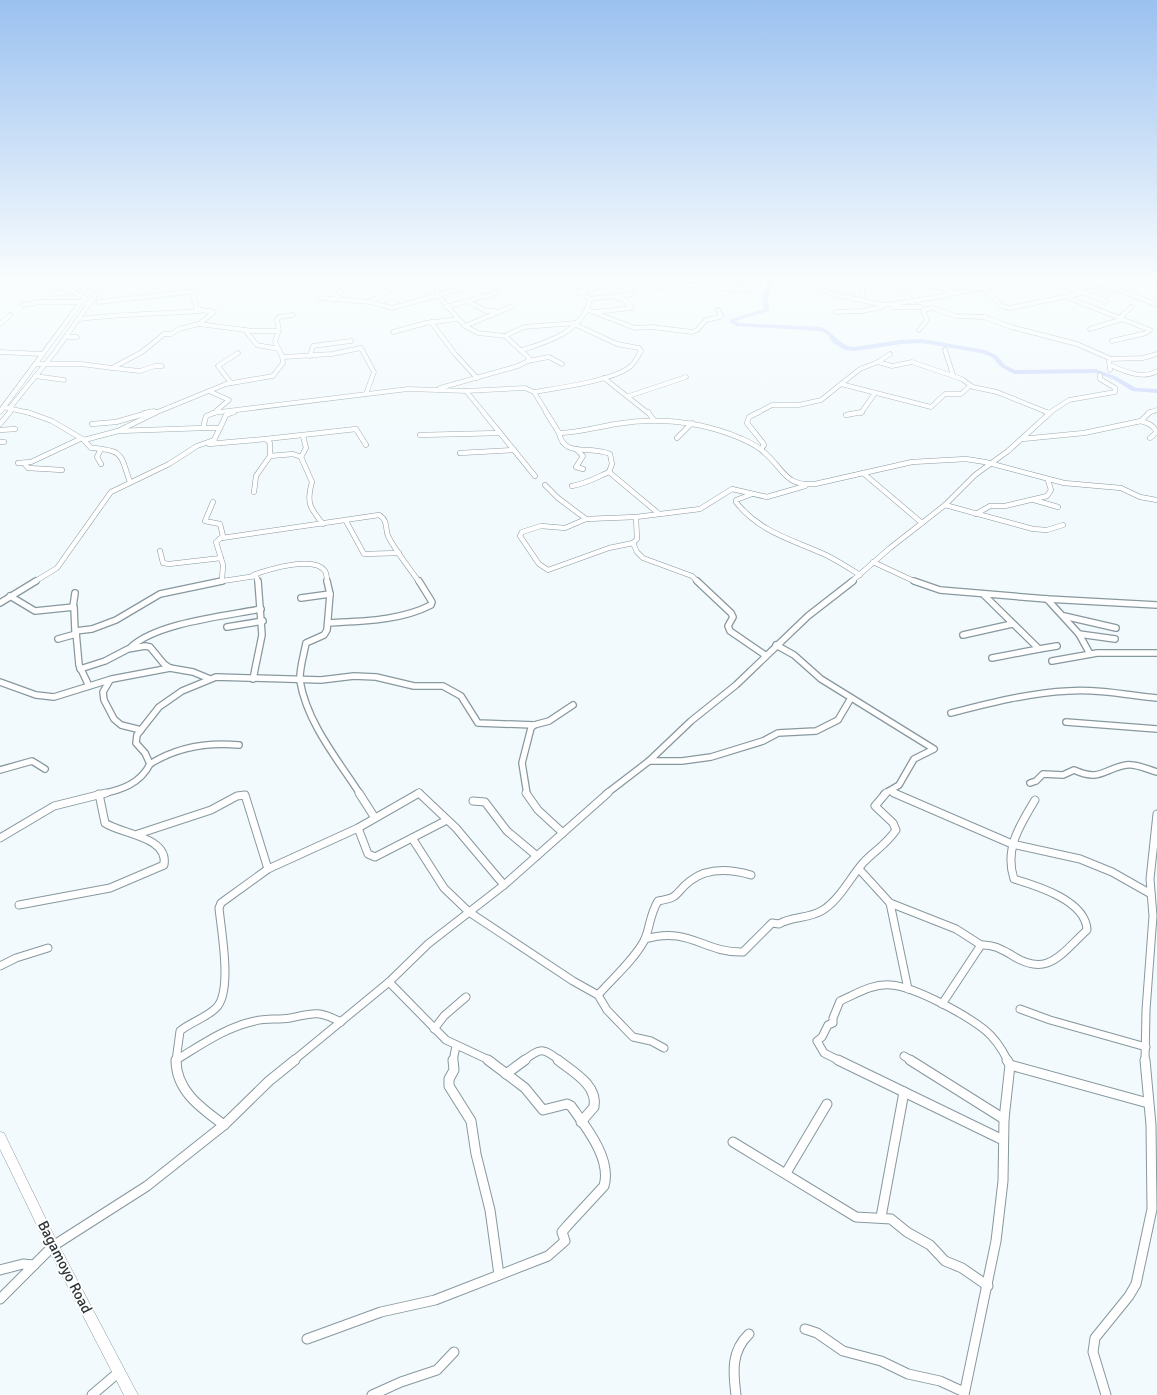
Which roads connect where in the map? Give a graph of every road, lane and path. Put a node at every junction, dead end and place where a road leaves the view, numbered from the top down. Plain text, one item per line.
1 (50, 343) edge
2 (61, 343) edge
3 (153, 343) edge
4 (255, 343) edge
5 (276, 343) edge
6 (335, 343) edge
7 (447, 343) edge
8 (514, 343) edge
9 (540, 343) edge
10 (614, 343) edge
11 (1077, 343) edge
12 (279, 349) junction
13 (522, 350) junction
14 (946, 350) dead end
15 (0, 352) edge
16 (238, 353) dead end
17 (42, 354) junction
18 (890, 354) dead end
19 (1157, 354) edge
20 (310, 356) junction
21 (284, 358) junction
22 (1111, 359) junction
23 (528, 361) junction
24 (878, 362) junction
25 (45, 363) junction
26 (35, 364) junction
27 (562, 364) dead end
28 (162, 366) dead end
29 (112, 368) junction
30 (1157, 371) edge
31 (35, 376) junction
32 (953, 376) junction
33 (1100, 376) dead end
34 (686, 377) dead end
35 (478, 378) junction
36 (604, 378) junction
37 (64, 380) dead end
38 (231, 383) junction
39 (841, 384) junction
40 (970, 386) junction
41 (437, 389) junction
42 (209, 391) junction
43 (466, 392) junction
44 (534, 392) junction
45 (875, 393) junction
46 (366, 394) junction
47 (629, 396) junction
48 (6, 409) edge
49 (241, 409) junction
50 (1157, 410) edge
51 (159, 411) junction
52 (214, 412) junction
53 (1049, 413) junction
54 (846, 415) dead end
55 (653, 419) junction
56 (1141, 421) junction
57 (692, 423) junction
58 (0, 424) edge
59 (92, 424) dead end
60 (203, 428) junction
61 (220, 428) junction
62 (15, 429) dead end
63 (0, 430) edge
64 (118, 431) junction
65 (500, 433) junction
66 (559, 433) junction
67 (420, 435) dead end
68 (302, 436) junction
69 (677, 438) dead end
70 (1150, 438) dead end
71 (266, 439) junction
72 (1022, 439) junction
73 (82, 440) junction
74 (215, 442) junction
75 (366, 445) dead end
76 (101, 449) junction
77 (576, 449) junction
78 (761, 449) junction
79 (514, 450) junction
80 (460, 453) dead end
81 (270, 456) junction
82 (301, 456) junction
83 (18, 463) dead end
84 (24, 463) junction
85 (101, 464) dead end
86 (991, 464) junction
87 (583, 469) dead end
88 (62, 470) dead end
89 (609, 472) junction
90 (863, 473) junction
91 (535, 476) dead end
92 (1048, 480) junction
93 (130, 482) junction
94 (545, 486) dead end
95 (572, 486) dead end
96 (807, 486) junction
97 (254, 492) dead end
98 (752, 494) junction
99 (1032, 499) junction
100 (1157, 500) edge
101 (213, 502) dead end
102 (945, 505) junction
103 (1058, 507) dead end
104 (658, 513) junction
105 (976, 514) junction
106 (636, 517) junction
107 (586, 519) junction
108 (346, 521) junction
109 (922, 522) junction
110 (323, 524) junction
111 (1063, 525) dead end
112 (222, 538) junction
113 (633, 543) junction
114 (160, 551) dead end
115 (399, 553) junction
116 (221, 555) junction
117 (873, 562) junction
118 (253, 575) junction
119 (860, 575) junction
120 (223, 577) junction
121 (74, 593) dead end
122 (330, 594) junction
123 (983, 594) junction
124 (10, 596) junction
125 (301, 598) dead end
126 (1047, 599) junction
127 (0, 603) edge
128 (1157, 605) edge
129 (73, 607) junction
130 (261, 608) junction
131 (1064, 616) junction
132 (263, 621) junction
133 (328, 622) junction
134 (1012, 624) junction
135 (227, 627) dead end
136 (1116, 628) dead end
137 (76, 633) junction
138 (1079, 634) junction
139 (964, 635) dead end
140 (58, 639) dead end
141 (1115, 639) dead end
142 (776, 646) junction
143 (1057, 646) dead end
144 (128, 649) junction
145 (1038, 649) junction
146 (1157, 653) edge
147 (1090, 654) junction
148 (765, 655) junction
149 (992, 658) dead end
150 (1052, 661) dead end
151 (80, 668) junction
152 (170, 668) junction
153 (111, 679) junction
154 (210, 679) junction
155 (253, 679) junction
156 (300, 680) junction
157 (0, 682) edge
158 (89, 686) junction
159 (851, 698) junction
160 (1157, 698) edge
161 (573, 705) dead end
162 (951, 713) dead end
163 (1066, 722) dead end
164 (534, 724) junction
165 (1157, 729) edge
166 (141, 730) junction
167 (239, 745) dead end
168 (649, 760) junction
169 (150, 764) junction
170 (45, 769) dead end
171 (0, 770) edge
172 (1157, 772) edge
173 (1030, 782) dead end
174 (889, 792) junction
175 (99, 794) junction
176 (1034, 800) dead end
177 (473, 801) dead end
178 (1157, 814) edge
179 (375, 818) junction
180 (447, 820) junction
181 (358, 828) junction
182 (563, 833) junction
183 (138, 834) junction
184 (0, 838) edge
185 (412, 838) junction
186 (1012, 844) junction
187 (537, 856) junction
188 (268, 869) junction
189 (859, 869) junction
190 (751, 876) dead end
191 (504, 885) junction
192 (1151, 894) junction
193 (890, 903) junction
194 (19, 904) dead end
195 (469, 912) junction
196 (645, 940) junction
197 (981, 945) junction
198 (48, 948) dead end
199 (0, 966) edge
200 (389, 982) junction
201 (908, 989) junction
202 (598, 994) junction
203 (466, 997) dead end
204 (942, 1004) junction
205 (1020, 1009) dead end
206 (341, 1022) junction
207 (434, 1030) junction
208 (456, 1046) junction
209 (1146, 1047) junction
210 (664, 1048) dead end
211 (904, 1056) dead end
212 (176, 1060) junction
213 (1010, 1066) junction
214 (506, 1074) junction
215 (904, 1092) junction
216 (1148, 1103) junction
217 (827, 1104) dead end
218 (1004, 1118) junction
219 (581, 1122) junction
220 (224, 1125) junction
221 (1154, 1125) edge
222 (0, 1137) edge
223 (1003, 1140) junction
224 (732, 1142) dead end
225 (786, 1173) junction
226 (1154, 1209) edge
227 (881, 1217) junction
228 (53, 1246) junction
229 (34, 1265) junction
230 (0, 1270) edge
231 (499, 1275) junction
232 (988, 1286) junction
233 (0, 1299) edge
234 (805, 1329) dead end
235 (749, 1334) dead end
236 (308, 1339) dead end
237 (454, 1352) dead end
238 (119, 1372) junction
239 (964, 1394) edge
240 (92, 1395) edge
241 (131, 1395) edge
242 (372, 1395) edge
243 (736, 1395) edge
244 (1106, 1395) edge

1 - 17 highway
2 - 25 street
3 - 29 street
4 - 12 street
5 - 12 street
6 - 20 street
7 - 35 street
8 - 13 street
9 - 13 street
10 - 36 street
11 - 22 street
12 - 21 street
13 - 23 street
14 - 32 street
15 - 17 street
16 - 38 street
17 - 26 highway
18 - 24 street
19 - 22 street
20 - 21 street
20 - 46 street
21 - 38 street
22 - 30 street
23 - 27 street
23 - 35 street
24 - 32 street
24 - 39 street
25 - 26 street
25 - 29 street
25 - 31 street
26 - 48 highway
28 - 29 street
31 - 37 street
31 - 48 street
32 - 40 street
33 - 53 street
34 - 47 street
35 - 41 street
36 - 44 street
36 - 47 street
38 - 42 street
39 - 45 street
39 - 78 street
40 - 45 street
40 - 53 street
41 - 43 street
41 - 46 street
42 - 51 street
42 - 52 street
43 - 44 street
43 - 65 street
44 - 66 street
45 - 54 street
46 - 49 street
47 - 55 street
48 - 58 street
48 - 73 street
49 - 52 street
49 - 61 street
50 - 56 street
51 - 59 street
51 - 64 street
52 - 60 street
53 - 72 street
55 - 57 street
55 - 66 street
56 - 70 street
56 - 72 street
57 - 69 street
57 - 78 street
60 - 61 street
60 - 64 street
61 - 74 street
62 - 63 street
64 - 73 street
65 - 67 street
65 - 79 street
66 - 77 street
68 - 71 street
68 - 75 street
68 - 82 street
71 - 74 street
71 - 81 street
72 - 86 street
73 - 76 street
73 - 84 street
74 - 93 street
76 - 85 street
76 - 93 street
77 - 87 street
77 - 89 street
78 - 96 street
79 - 80 street
79 - 91 street
81 - 82 street
81 - 97 street
82 - 110 street
83 - 84 street
84 - 88 street
86 - 90 street
86 - 92 street
86 - 102 street
89 - 95 street
89 - 104 street
90 - 96 street
90 - 109 street
92 - 99 street
92 - 100 street
93 - 124 street
94 - 107 street
96 - 98 street
98 - 104 street
98 - 119 street
99 - 103 street
99 - 105 street
101 - 112 street
102 - 105 street
102 - 109 street
104 - 106 street
105 - 111 street
106 - 107 street
106 - 113 street
107 - 113 street
108 - 110 street
108 - 115 street
108 - 115 street
109 - 117 street
110 - 112 street
112 - 116 street
113 - 148 street
114 - 116 street
115 - 133 street
116 - 120 street
117 - 119 street
117 - 123 street
118 - 120 street
118 - 122 street
118 - 130 street
119 - 142 street
120 - 137 street
121 - 129 street
122 - 125 street
122 - 133 street
123 - 126 street
123 - 134 street
124 - 127 street
124 - 129 street
126 - 128 street
126 - 131 street
129 - 137 street
130 - 132 street
130 - 144 street
131 - 136 street
131 - 138 street
132 - 135 street
132 - 155 street
133 - 156 street
134 - 139 street
134 - 145 street
137 - 140 street
137 - 151 street
138 - 141 street
138 - 147 street
142 - 148 street
142 - 159 street
143 - 145 street
144 - 151 street
144 - 152 street
145 - 149 street
146 - 147 street
147 - 150 street
148 - 168 street
151 - 158 street
152 - 153 street
152 - 154 street
153 - 158 street
153 - 166 street
154 - 155 street
154 - 166 street
155 - 156 street
156 - 164 street
156 - 179 street
157 - 158 street
159 - 168 street
159 - 174 street
160 - 162 street
161 - 164 street
163 - 165 street
164 - 182 street
166 - 169 street
167 - 169 street
168 - 182 street
169 - 175 street
170 - 171 street
172 - 173 street
174 - 186 street
174 - 189 street
175 - 183 street
175 - 184 street
176 - 186 street
177 - 187 street
178 - 192 street
179 - 180 street
179 - 181 street
180 - 185 street
180 - 191 street
181 - 185 street
181 - 188 street
182 - 187 street
183 - 188 street
183 - 194 street
185 - 195 street
186 - 192 street
186 - 197 street
187 - 191 street
188 - 212 street
189 - 193 street
189 - 196 street
190 - 196 street
191 - 195 street
192 - 209 street
193 - 197 street
193 - 201 street
195 - 200 street
195 - 202 street
196 - 202 street
197 - 204 street
198 - 199 street
200 - 206 street
200 - 207 street
201 - 204 street
201 - 215 street
202 - 210 street
203 - 207 street
204 - 213 street
205 - 209 street
206 - 212 street
206 - 220 street
207 - 208 street
208 - 214 street
208 - 231 street
209 - 216 street
211 - 218 street
212 - 220 street
213 - 216 street
213 - 218 street
214 - 219 street
214 - 219 street
215 - 223 street
215 - 227 street
216 - 221 street
217 - 225 street
218 - 223 street
219 - 231 street
220 - 228 street
221 - 226 street
222 - 228 highway, Bagamoyo Road
223 - 232 street
224 - 225 street
225 - 227 street
226 - 244 street
227 - 232 street
228 - 229 street
228 - 238 highway, Bagamoyo Road
229 - 230 street
229 - 233 street
231 - 236 street
232 - 239 street
234 - 239 street
235 - 243 street
237 - 242 street
238 - 240 street
238 - 241 highway, Bagamoyo Road

